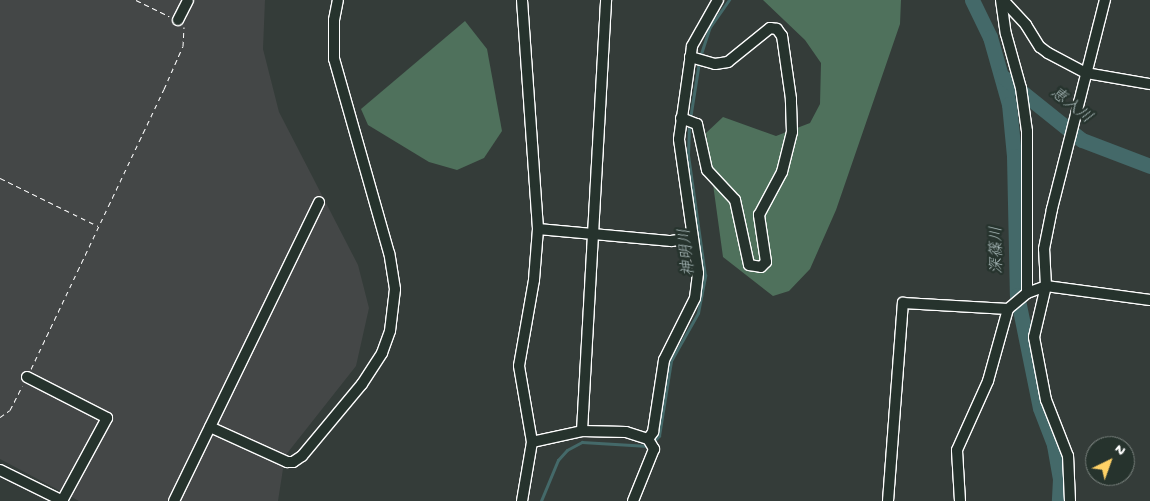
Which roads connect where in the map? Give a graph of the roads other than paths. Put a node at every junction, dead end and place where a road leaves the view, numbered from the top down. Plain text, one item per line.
1 (188, 0) edge
2 (338, 0) edge
3 (522, 0) edge
4 (606, 0) edge
5 (718, 0) edge
6 (1002, 0) edge
7 (1105, 0) edge
8 (178, 20) road end
9 (695, 59) junction
10 (1086, 73) junction
11 (1150, 84) edge
12 (686, 120) junction
13 (319, 202) dead end
14 (538, 229) junction
15 (592, 232) junction
16 (693, 238) junction
17 (1046, 286) junction
18 (1028, 293) junction
19 (1150, 300) edge
20 (1008, 309) junction
21 (28, 377) road end
22 (210, 427) junction
23 (582, 430) junction
24 (648, 439) junction
25 (532, 442) junction
26 (0, 470) edge
27 (63, 501) edge
28 (174, 501) edge
29 (522, 501) edge
30 (634, 501) edge
31 (888, 501) edge
32 (960, 501) edge
33 (1070, 501) edge

1 - 8 street
2 - 22 street
3 - 14 street
4 - 15 street
5 - 9 street
6 - 10 street
6 - 18 street
7 - 10 street
9 - 12 street
9 - 12 street
10 - 11 street
10 - 17 street
12 - 16 street
13 - 22 street
14 - 15 street
14 - 25 street
15 - 16 street
15 - 23 street
16 - 24 street
17 - 18 street
17 - 19 street
17 - 33 street
18 - 20 street
20 - 31 street
20 - 32 street
21 - 27 street
22 - 28 street
23 - 24 street
23 - 25 street
24 - 30 street
25 - 29 street
26 - 27 street

